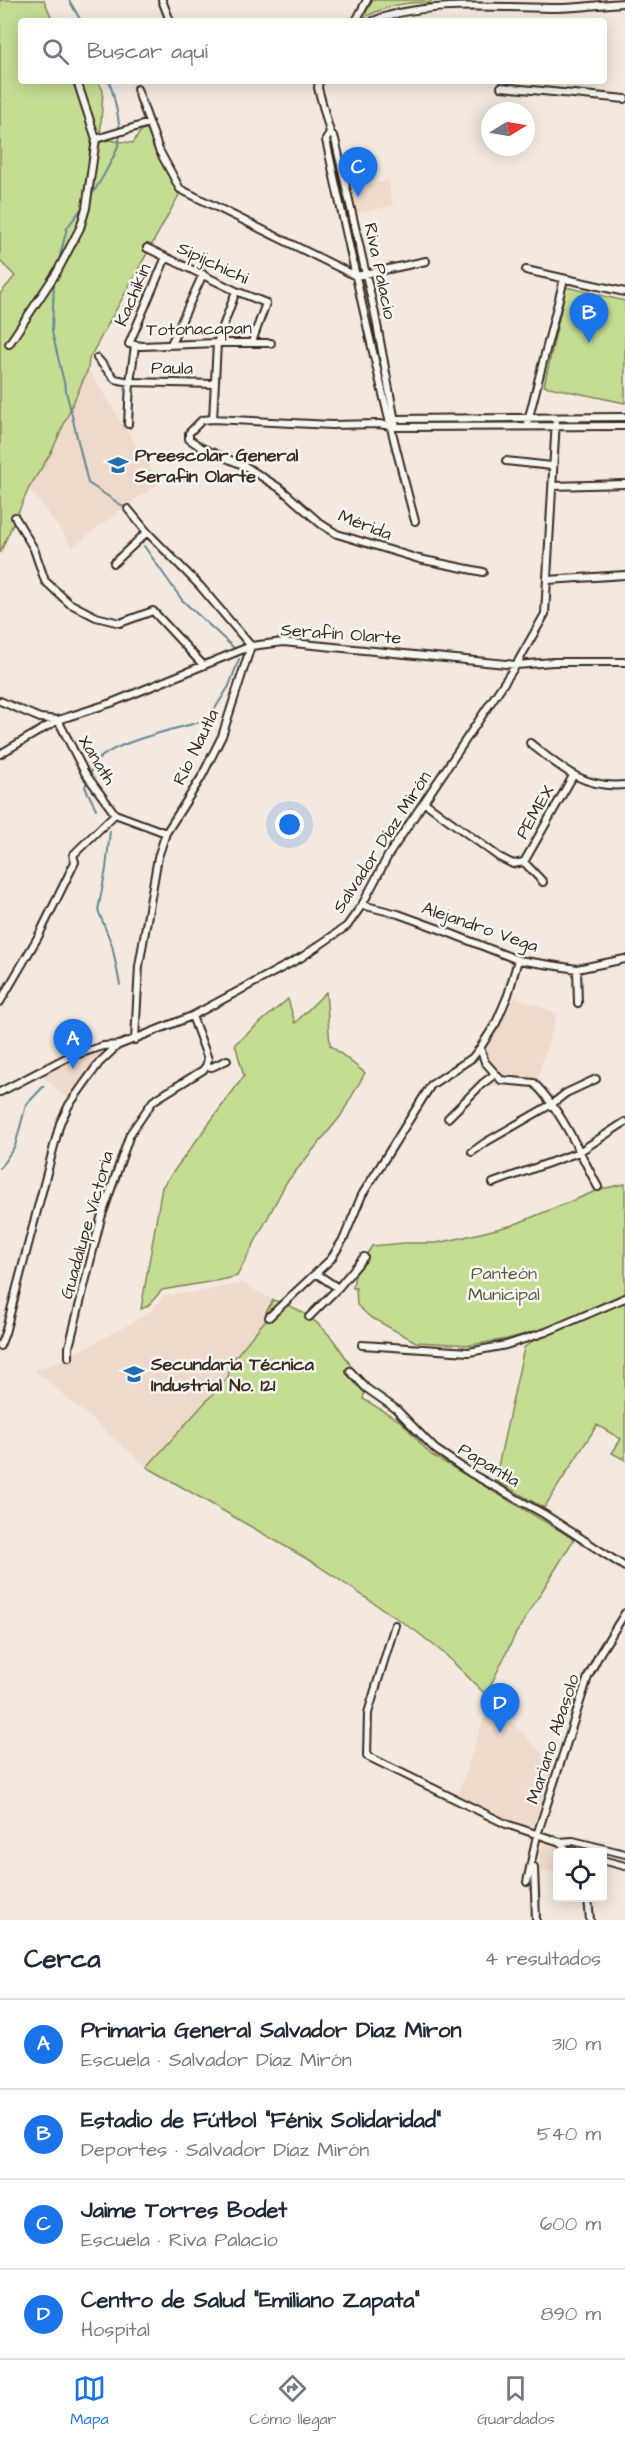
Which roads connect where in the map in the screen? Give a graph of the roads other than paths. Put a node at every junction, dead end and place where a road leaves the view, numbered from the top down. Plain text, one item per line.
1 (162, 0) edge
2 (367, 0) edge
3 (625, 3) edge
4 (169, 18) edge
5 (358, 18) edge
6 (380, 18) edge
7 (78, 84) edge
8 (319, 84) edge
9 (501, 87) dead end
10 (137, 89) dead end
11 (625, 99) edge
12 (149, 123) junction
13 (330, 132) junction
14 (96, 139) junction
15 (147, 248) dead end
16 (166, 257) junction
17 (426, 261) dead end
18 (526, 270) dead end
19 (203, 274) junction
20 (366, 274) junction
21 (356, 276) junction
22 (564, 279) junction
23 (236, 291) junction
24 (625, 292) edge
25 (377, 327) junction
26 (368, 329) junction
27 (252, 342) junction
28 (217, 343) junction
29 (271, 343) dead end
30 (9, 344) dead end
31 (171, 344) junction
32 (132, 345) junction
33 (97, 358) dead end
34 (130, 382) junction
35 (215, 384) junction
36 (625, 417) edge
37 (213, 419) junction
38 (391, 419) junction
39 (529, 419) junction
40 (556, 422) junction
41 (128, 424) dead end
42 (379, 424) junction
43 (625, 426) edge
44 (393, 427) junction
45 (527, 427) junction
46 (506, 461) dead end
47 (552, 466) junction
48 (625, 484) edge
49 (553, 486) junction
50 (128, 509) dead end
51 (15, 517) dead end
52 (415, 521) dead end
53 (147, 532) junction
54 (114, 563) dead end
55 (483, 572) dead end
56 (625, 575) edge
57 (548, 580) junction
58 (251, 646) junction
59 (625, 662) edge
60 (203, 665) junction
61 (516, 665) junction
62 (0, 701) edge
63 (58, 720) junction
64 (530, 743) dead end
65 (0, 754) edge
66 (573, 776) junction
67 (625, 785) edge
68 (424, 802) junction
69 (115, 814) junction
70 (166, 833) junction
71 (524, 862) junction
72 (543, 882) dead end
73 (362, 905) junction
74 (518, 960) junction
75 (625, 960) edge
76 (577, 969) junction
77 (0, 1002) edge
78 (578, 1003) dead end
79 (192, 1016) junction
80 (135, 1040) junction
81 (118, 1045) junction
82 (480, 1048) junction
83 (227, 1060) dead end
84 (206, 1066) junction
85 (495, 1074) junction
86 (596, 1079) dead end
87 (0, 1092) edge
88 (552, 1104) junction
89 (448, 1118) dead end
90 (625, 1122) edge
91 (472, 1152) dead end
92 (579, 1152) junction
93 (493, 1183) dead end
94 (598, 1187) dead end
95 (364, 1257) dead end
96 (317, 1274) junction
97 (338, 1288) junction
98 (625, 1298) edge
99 (269, 1317) dead end
100 (309, 1317) dead end
101 (362, 1345) dead end
102 (0, 1346) edge
103 (69, 1357) dead end
104 (350, 1371) dead end
105 (625, 1567) edge
106 (625, 1613) edge
107 (395, 1625) dead end
108 (537, 1835) junction
109 (560, 1842) junction
110 (565, 1848) edge
111 (625, 1854) edge
112 (533, 1860) junction
113 (607, 1861) edge
114 (625, 1866) edge
115 (527, 1882) dead end
116 (588, 1902) edge
117 (536, 1920) edge
118 (590, 1920) edge

1 - 4 street
2 - 5 street
3 - 6 street
7 - 14 street
8 - 13 street, Riva Palacio
9 - 11 street
10 - 12 street
12 - 14 street
12 - 21 street
13 - 20 street, Riva Palacio
13 - 21 street, Riva Palacio
14 - 30 street
15 - 16 street, Sipijchichi
16 - 19 street, Sipijchichi
16 - 32 street, Kachikin
17 - 20 street
18 - 22 street
19 - 23 street, Sipijchichi
19 - 31 street
20 - 21 street
20 - 25 street, Riva Palacio
21 - 26 street, Riva Palacio
22 - 24 street
22 - 39 street
23 - 27 street, Sipijchichi
23 - 28 street
25 - 26 street
25 - 38 street, Riva Palacio
26 - 38 street, Riva Palacio
27 - 28 street, Totonacapan
27 - 29 street, Totonacapan
28 - 31 street, Totonacapan
28 - 35 street
31 - 32 street, Totonacapan
32 - 34 street, Paula
33 - 34 street, Paula
34 - 35 street, Paula
34 - 41 street, Paula
35 - 37 street, Paula
36 - 40 street
37 - 42 street
37 - 55 street, Mérida
38 - 39 street
38 - 42 street
38 - 44 street, Riva Palacio
39 - 40 street
39 - 45 street
40 - 43 street
40 - 45 street
40 - 47 street, Salvador Díaz Mirón
42 - 44 street
44 - 45 street
44 - 52 street, Riva Palacio
46 - 47 street
47 - 49 street, Salvador Díaz Mirón
48 - 49 street
49 - 57 street, Salvador Díaz Mirón
50 - 53 street
51 - 60 street
53 - 54 street
53 - 58 street
56 - 57 street
57 - 61 street, Salvador Díaz Mirón
58 - 60 street, Serafín Olarte
58 - 61 street, Serafín Olarte
58 - 70 street, Río Nautla
59 - 61 street, Serafín Olarte
60 - 63 street, Serafín Olarte
61 - 68 street, Salvador Díaz Mirón
62 - 63 street
63 - 65 street, Serafín Olarte
63 - 69 street, Xanath
64 - 66 street
66 - 67 street
66 - 71 street, PEMEX
68 - 71 street
68 - 73 street, Salvador Díaz Mirón
69 - 70 street
69 - 77 street
70 - 80 street, Río Nautla
71 - 72 street
73 - 74 street, Alejandro Vega
73 - 79 street, Salvador Díaz Mirón
74 - 76 street, Alejandro Vega
74 - 82 street
75 - 76 street, Alejandro Vega
76 - 78 street
79 - 80 street, Salvador Díaz Mirón
79 - 84 street
80 - 81 street, Salvador Díaz Mirón
81 - 87 street, Salvador Díaz Mirón
81 - 102 street
82 - 85 street
82 - 96 street
83 - 84 street, Guadalupe Victoria
84 - 103 street, Guadalupe Victoria
85 - 88 street
85 - 89 street
86 - 88 street
88 - 91 street
88 - 92 street
90 - 92 street
92 - 93 street
92 - 94 street
95 - 97 street
96 - 97 street
96 - 99 street
97 - 100 street
98 - 101 street
104 - 105 street, Papantla
106 - 108 street, Mariano Abasolo
107 - 108 street
108 - 109 street
108 - 112 street, Mariano Abasolo
109 - 110 street
109 - 111 street
112 - 115 street, Mariano Abasolo
112 - 117 street
113 - 114 street
116 - 118 street

